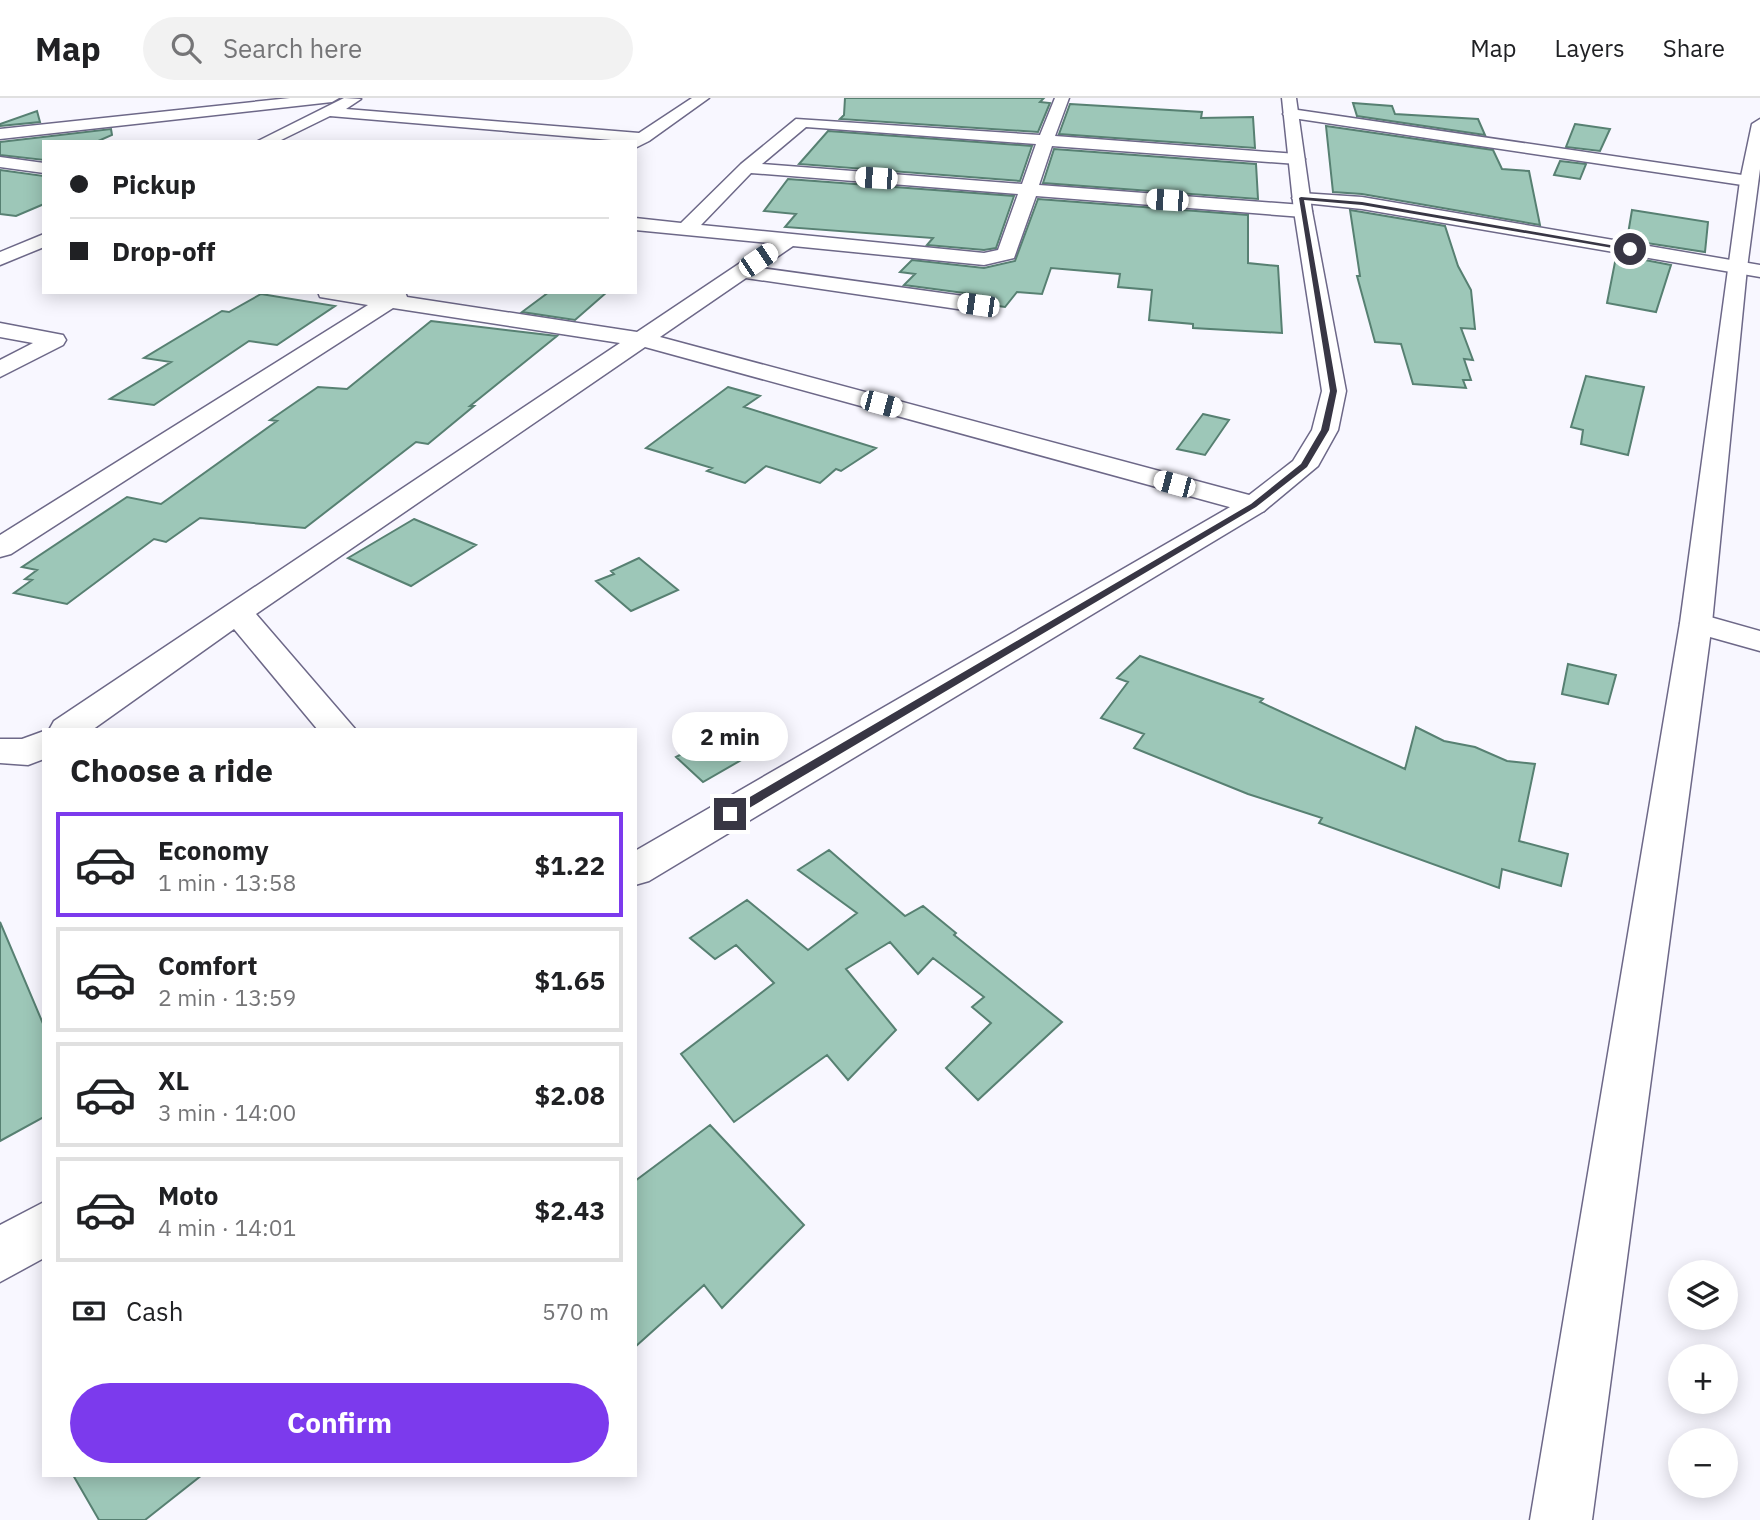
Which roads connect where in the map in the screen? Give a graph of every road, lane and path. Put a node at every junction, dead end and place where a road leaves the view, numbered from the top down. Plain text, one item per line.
1 (276, 98) edge
2 (356, 98) edge
3 (702, 98) edge
4 (1062, 98) edge
5 (332, 105) edge
6 (1290, 106) edge
7 (1760, 124) edge
8 (0, 127) edge
9 (0, 134) edge
10 (268, 140) edge
11 (639, 140) edge
12 (1045, 140) junction
13 (1297, 159) junction
14 (0, 162) edge
15 (42, 167) edge
16 (747, 168) junction
17 (1749, 181) junction
18 (1031, 190) junction
19 (1302, 205) junction
20 (637, 224) edge
21 (687, 229) junction
22 (791, 239) junction
23 (42, 241) edge
24 (0, 246) edge
25 (23, 249) junction
26 (42, 252) edge
27 (0, 259) edge
28 (1749, 270) edge
29 (742, 271) junction
30 (355, 294) edge
31 (396, 297) edge
32 (978, 305) dead end
33 (0, 330) edge
34 (641, 339) junction
35 (0, 370) edge
36 (1254, 505) junction
37 (0, 548) edge
38 (237, 612) junction
39 (1696, 624) junction
40 (1760, 641) edge
41 (70, 728) edge
42 (336, 728) edge
43 (42, 744) edge
44 (0, 751) edge
45 (637, 869) edge
46 (42, 1229) edge
47 (0, 1255) edge
48 (1561, 1520) edge

1 - 8 main road
2 - 5 main road
3 - 11 main road
4 - 12 main road
5 - 9 main road
5 - 10 main road
5 - 11 main road
6 - 13 main road
6 - 17 main road
7 - 17 main road
12 - 13 main road
12 - 16 main road
12 - 18 main road
13 - 19 main road
14 - 15 main road
16 - 18 main road
16 - 21 main road
17 - 28 main road
18 - 19 main road
18 - 22 main road
19 - 28 main road
19 - 36 main road
20 - 21 main road
21 - 22 main road
22 - 29 main road
23 - 25 main road
24 - 25 main road
25 - 26 main road
25 - 27 main road
28 - 39 main road
29 - 32 main road
29 - 34 main road
30 - 31 main road
31 - 34 main road
31 - 37 main road
33 - 35 main road
34 - 36 main road
34 - 38 main road
36 - 45 main road
38 - 41 main road
38 - 42 main road
39 - 40 main road
39 - 48 main road
43 - 44 main road
46 - 47 main road

